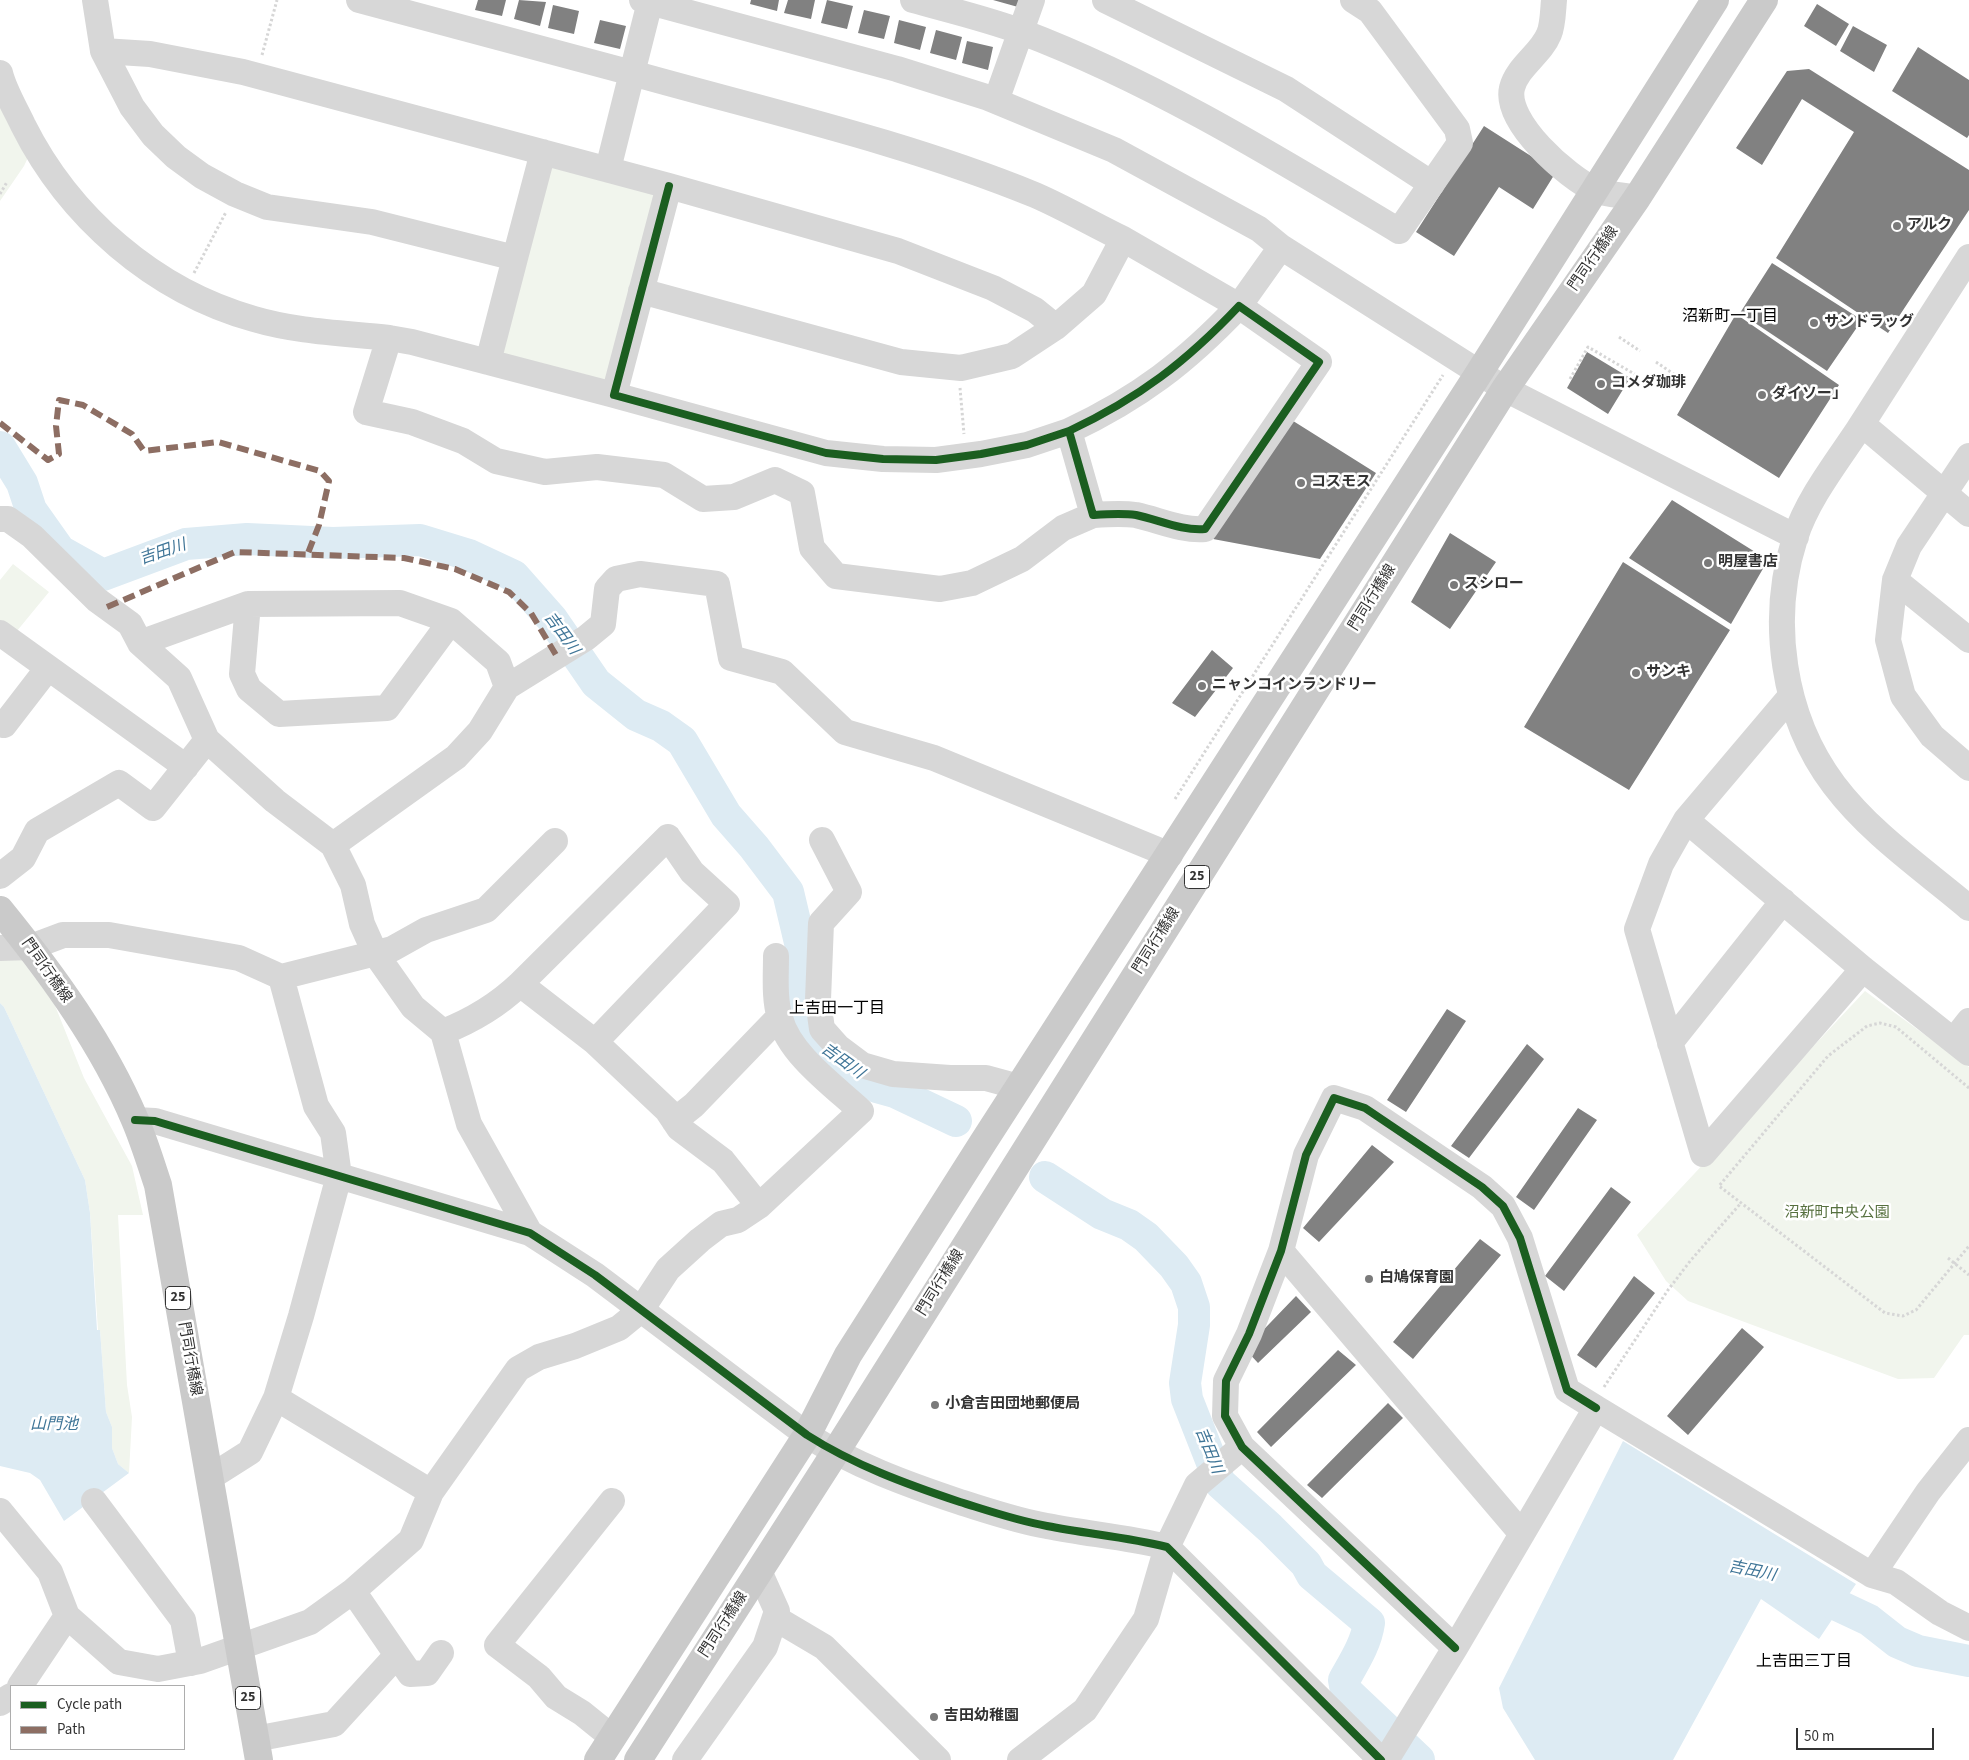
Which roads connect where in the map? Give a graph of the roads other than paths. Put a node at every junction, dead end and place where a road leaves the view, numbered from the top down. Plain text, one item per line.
1 (95, 0) edge
2 (359, 0) edge
3 (913, 0) edge
4 (1032, 0) edge
5 (1105, 0) edge
6 (1353, 0) edge
7 (1554, 0) edge
8 (1715, 0) edge
9 (1764, 0) edge
10 (646, 1) edge
11 (1021, 32) junction
12 (103, 51) junction
13 (0, 73) edge
14 (632, 73) junction
15 (996, 101) junction
16 (543, 152) junction
17 (608, 170) junction
18 (1432, 184) junction
19 (669, 186) junction
20 (1596, 190) junction
21 (1637, 198) junction
22 (1123, 239) junction
23 (1281, 247) junction
24 (1969, 257) edge
25 (515, 258) junction
26 (641, 291) junction
27 (1239, 306) junction
28 (1056, 326) junction
29 (389, 338) junction
30 (488, 362) junction
31 (1479, 373) junction
32 (1505, 389) junction
33 (614, 395) junction
34 (1862, 424) junction
35 (1069, 431) junction
36 (1969, 456) edge
37 (1944, 494) junction
38 (1969, 514) edge
39 (1093, 515) junction
40 (0, 519) edge
41 (1796, 537) junction
42 (1895, 580) junction
43 (248, 604) junction
44 (451, 621) junction
45 (0, 633) edge
46 (1969, 640) edge
47 (140, 643) junction
48 (48, 668) junction
49 (507, 687) junction
50 (1791, 696) junction
51 (0, 722) edge
52 (207, 740) junction
53 (186, 767) junction
54 (1969, 768) edge
55 (1686, 820) junction
56 (822, 840) dead end
57 (555, 841) dead end
58 (333, 845) junction
59 (1170, 855) junction
60 (0, 876) edge
61 (1783, 901) junction
62 (1969, 908) edge
63 (0, 910) edge
64 (30, 947) junction
65 (0, 948) edge
66 (375, 953) junction
67 (776, 956) dead end
68 (1863, 968) junction
69 (281, 976) junction
70 (520, 984) junction
71 (779, 1017) junction
72 (443, 1032) junction
73 (1964, 1038) edge
74 (595, 1042) junction
75 (1670, 1043) junction
76 (1019, 1087) junction
77 (135, 1120) junction
78 (674, 1121) junction
79 (339, 1176) junction
80 (759, 1206) junction
81 (530, 1234) junction
82 (1281, 1251) junction
83 (641, 1310) junction
84 (276, 1398) junction
85 (1600, 1398) junction
86 (807, 1435) junction
87 (1966, 1445) edge
88 (1242, 1447) junction
89 (835, 1453) junction
90 (210, 1478) junction
91 (432, 1492) junction
92 (94, 1501) dead end
93 (612, 1501) dead end
94 (4, 1522) edge
95 (1522, 1534) junction
96 (1167, 1547) junction
97 (759, 1571) junction
98 (1872, 1575) junction
99 (353, 1591) junction
100 (67, 1616) junction
101 (775, 1618) junction
102 (1969, 1628) edge
103 (239, 1647) junction
104 (1455, 1648) junction
105 (441, 1653) dead end
106 (396, 1655) junction
107 (191, 1663) junction
108 (21, 1685) edge
109 (612, 1738) junction
110 (261, 1752) edge
111 (598, 1760) edge
112 (638, 1760) edge
113 (685, 1760) edge
114 (938, 1760) edge
115 (1020, 1760) edge
116 (1381, 1760) edge
117 (1386, 1760) edge

1 - 12 street
2 - 14 street
3 - 11 street
4 - 11 street
5 - 18 street
6 - 18 street
7 - 20 street
8 - 20 main road, 25
9 - 21 main road, 門司行橋線 / 25
10 - 14 street
10 - 15 street
11 - 15 street
11 - 18 street
12 - 16 street
12 - 25 street
13 - 29 street
14 - 17 street
14 - 22 street
15 - 23 street
16 - 17 street
16 - 25 street
17 - 19 street
19 - 26 street
19 - 28 street
20 - 21 street
20 - 31 main road, 25
21 - 32 main road, 門司行橋線 / 25
22 - 27 street
22 - 28 street
23 - 27 street
23 - 31 street
24 - 34 street
25 - 30 street
26 - 28 street
26 - 33 street
27 - 35 street
27 - 39 street
29 - 30 street
29 - 39 street
30 - 33 street
31 - 32 street
31 - 59 main road, 25
32 - 41 street
32 - 89 main road, 門司行橋線 / 25
33 - 35 street
34 - 37 street
34 - 41 street
35 - 39 street
36 - 37 street
37 - 38 street
37 - 42 street
40 - 47 street
41 - 50 street
42 - 46 street
42 - 54 street
43 - 44 street
43 - 44 street
43 - 47 street
44 - 49 street
45 - 48 street
47 - 52 street
48 - 51 street
48 - 53 street
49 - 58 street
49 - 59 street
50 - 55 street
50 - 62 street
52 - 53 street
52 - 58 street
53 - 60 street
55 - 61 street
55 - 75 street
56 - 76 street
57 - 66 street
58 - 66 street
59 - 76 main road, 25
61 - 68 street
61 - 75 street
63 - 64 main road, 門司行橋線 / 25
64 - 65 street
64 - 69 street
64 - 77 main road, 門司行橋線 / 25
66 - 69 street
66 - 72 street
67 - 71 street
68 - 73 street
68 - 75 street
69 - 79 street
70 - 72 street
70 - 74 street
70 - 74 street
71 - 78 street
71 - 80 street
72 - 81 street
74 - 78 street
76 - 86 main road, 25
77 - 79 street
77 - 90 main road, 門司行橋線 / 25
78 - 80 street
79 - 81 street
79 - 84 street
80 - 83 street
81 - 83 street
82 - 85 street
82 - 88 street
82 - 95 street
83 - 86 street
83 - 91 street
84 - 90 street
84 - 91 street
85 - 95 street
85 - 98 street
86 - 89 street
86 - 109 main road, 25
87 - 98 street
88 - 96 street
88 - 104 street
89 - 96 street
89 - 97 main road, 門司行橋線 / 25
90 - 103 main road, 門司行橋線 / 25
91 - 99 street
92 - 107 street
93 - 109 street
94 - 100 street
95 - 104 street
96 - 115 street
96 - 116 street
97 - 101 street
97 - 112 main road, 門司行橋線 / 25
98 - 102 street
99 - 103 street
99 - 106 street
100 - 107 street
100 - 108 street
101 - 113 street
101 - 114 street
103 - 107 street
103 - 110 main road, 門司行橋線 / 25
104 - 117 street
105 - 106 street
106 - 110 street
109 - 111 main road, 25

